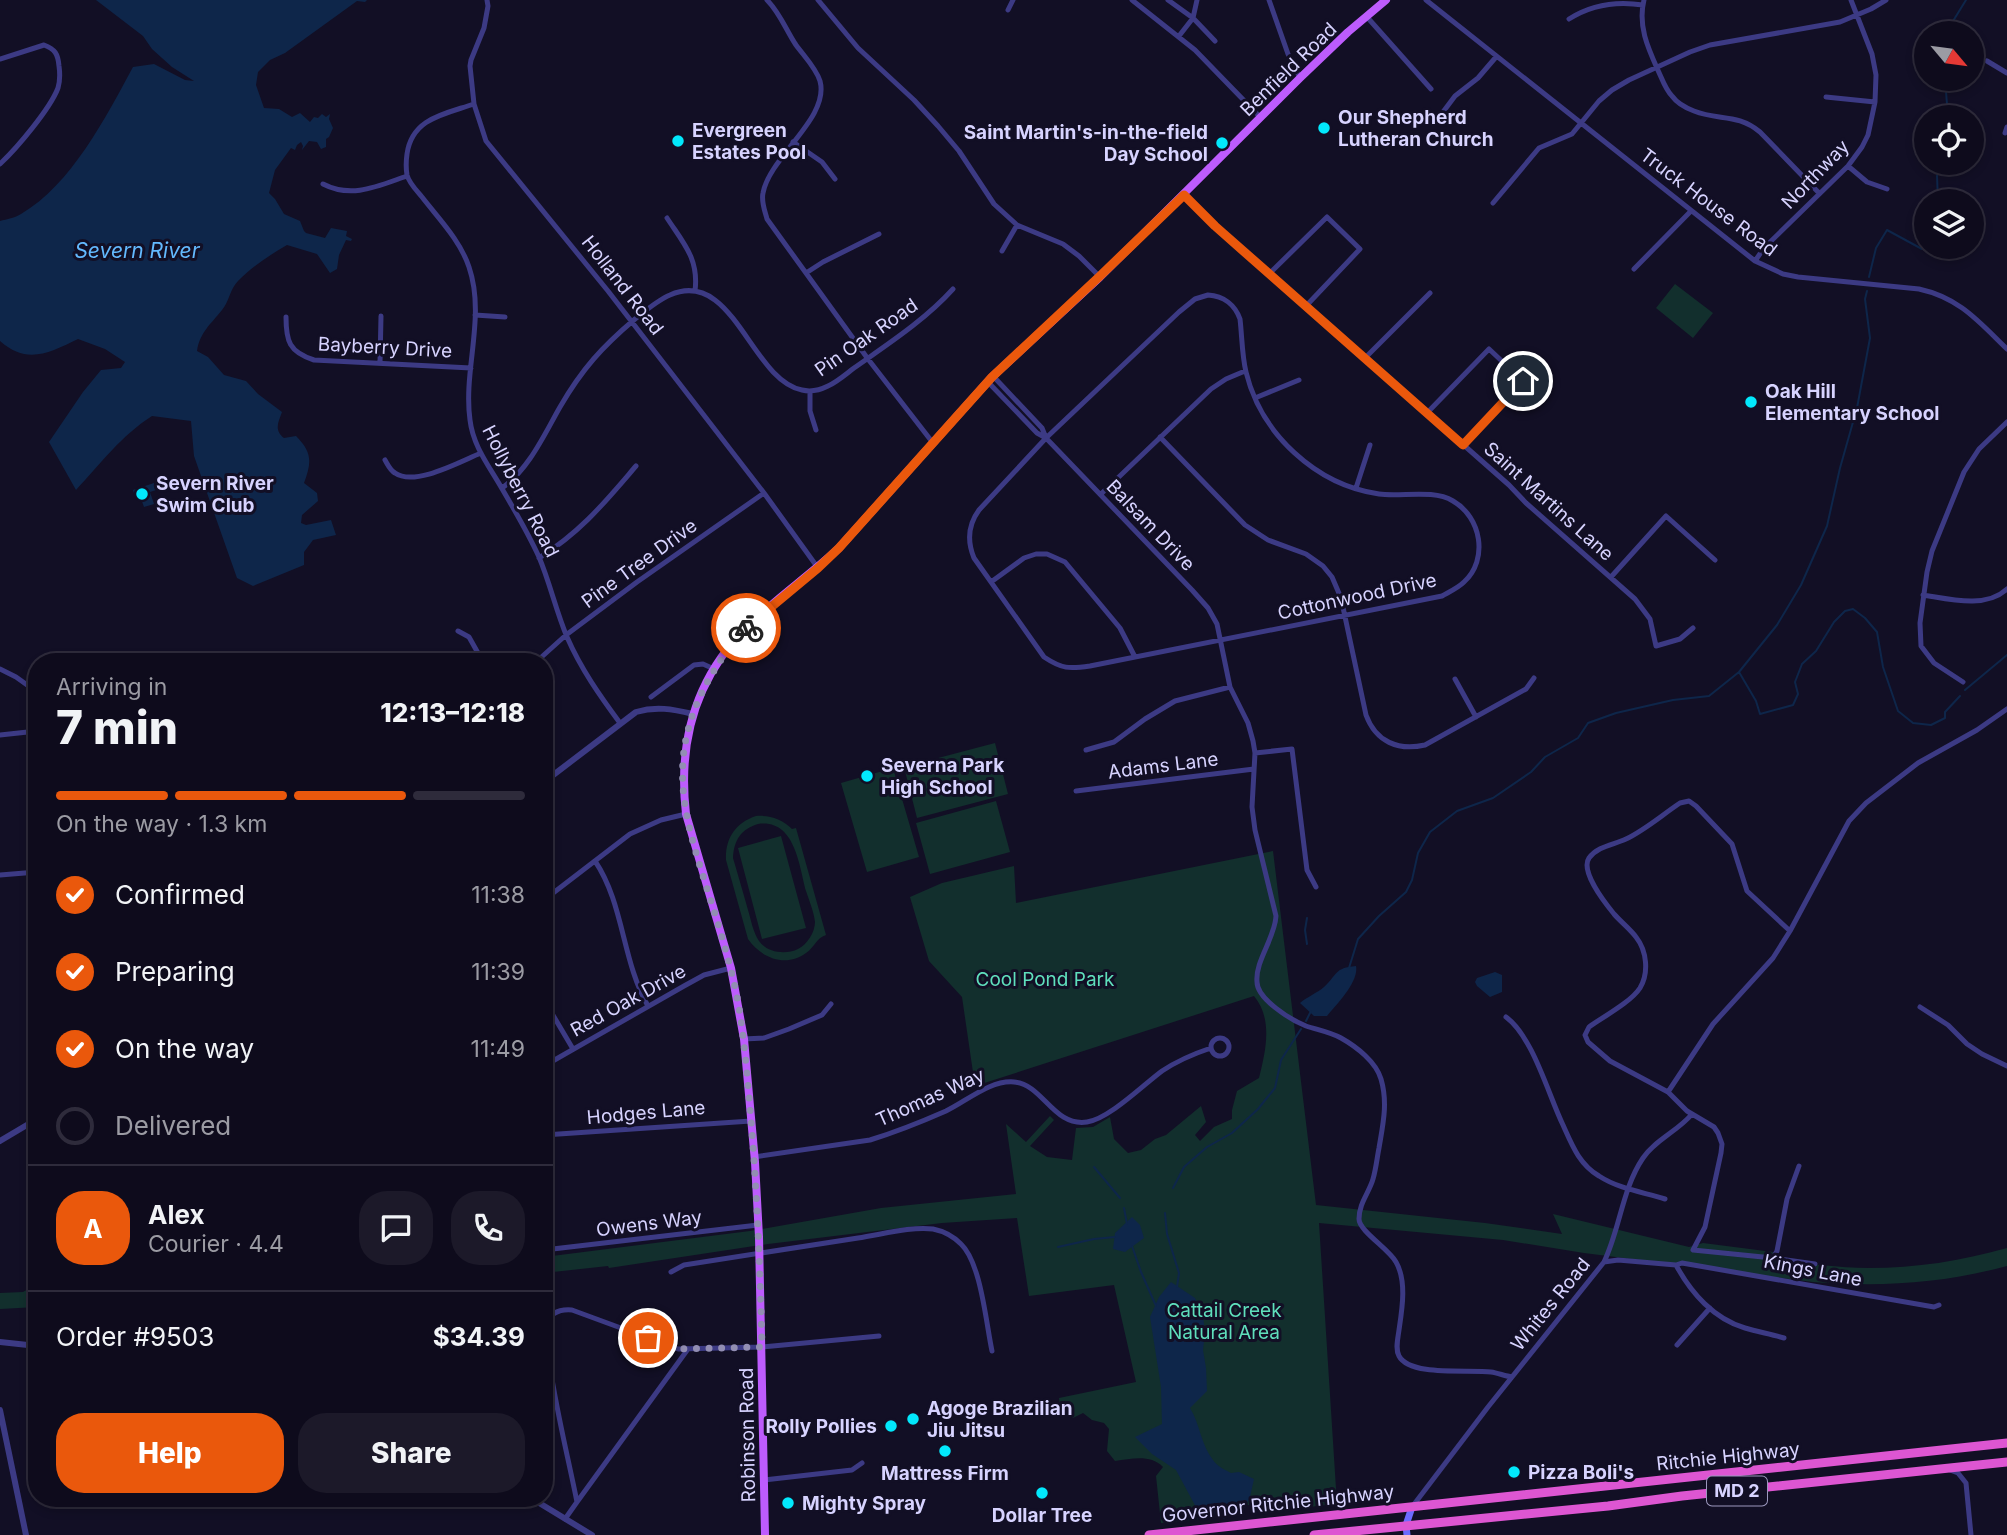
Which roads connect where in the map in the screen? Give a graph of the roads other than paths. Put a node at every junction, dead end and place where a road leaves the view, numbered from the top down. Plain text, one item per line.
1 (487, 0) edge
2 (767, 0) edge
3 (818, 0) edge
4 (1013, 0) edge
5 (1132, 0) edge
6 (1168, 0) edge
7 (1197, 0) edge
8 (1269, 0) edge
9 (1386, 0) edge
10 (1426, 0) edge
11 (1851, 0) edge
12 (1886, 0) edge
13 (1643, 3) edge
14 (1008, 10) dead end
15 (1857, 15) junction
16 (1367, 17) junction
17 (1194, 18) junction
18 (1569, 19) dead end
19 (1179, 36) junction
20 (1215, 41) dead end
21 (1496, 57) junction
22 (0, 59) edge
23 (1987, 61) dead end
24 (1657, 67) junction
25 (2007, 73) edge
26 (1300, 78) junction
27 (1431, 89) dead end
28 (1826, 97) dead end
29 (1875, 102) junction
30 (474, 104) junction
31 (1261, 118) junction
32 (1437, 120) dead end
33 (1582, 124) junction
34 (793, 142) junction
35 (0, 164) edge
36 (1849, 166) junction
37 (407, 176) junction
38 (835, 179) dead end
39 (323, 184) dead end
40 (1887, 189) dead end
41 (1819, 193) junction
42 (1184, 195) junction
43 (1493, 203) dead end
44 (1691, 211) junction
45 (667, 218) dead end
46 (1017, 225) junction
47 (879, 234) dead end
48 (1002, 251) dead end
49 (1755, 261) junction
50 (1634, 269) dead end
51 (806, 273) junction
52 (1269, 274) junction
53 (1100, 276) junction
54 (953, 289) dead end
55 (695, 291) junction
56 (1430, 293) dead end
57 (1306, 306) junction
58 (475, 315) junction
59 (381, 316) dead end
60 (286, 317) dead end
61 (505, 317) dead end
62 (632, 322) junction
63 (2007, 349) edge
64 (868, 359) junction
65 (1364, 359) junction
66 (380, 363) junction
67 (471, 368) junction
68 (1245, 372) junction
69 (990, 379) junction
70 (1299, 380) dead end
71 (810, 391) junction
72 (1255, 398) junction
73 (1426, 414) junction
74 (2007, 422) edge
75 (816, 430) dead end
76 (1160, 437) junction
77 (1046, 438) junction
78 (933, 443) junction
79 (1370, 445) dead end
80 (1463, 445) junction
81 (481, 453) junction
82 (385, 460) dead end
83 (636, 466) dead end
84 (502, 488) junction
85 (1356, 488) junction
86 (764, 494) junction
87 (1101, 494) junction
88 (539, 558) junction
89 (1716, 560) dead end
90 (818, 568) junction
91 (1611, 577) junction
92 (991, 582) junction
93 (2007, 589) edge
94 (1923, 595) junction
95 (1345, 616) junction
96 (1693, 628) dead end
97 (458, 631) dead end
98 (566, 635) junction
99 (1220, 641) junction
100 (478, 653) edge
101 (546, 653) edge
102 (1135, 657) junction
103 (0, 669) edge
104 (714, 669) junction
105 (1534, 678) dead end
106 (1455, 679) dead end
107 (1963, 682) dead end
108 (28, 686) edge
109 (1230, 687) junction
110 (651, 697) dead end
111 (2007, 709) edge
112 (692, 714) junction
113 (1476, 717) junction
114 (620, 723) junction
115 (28, 732) edge
116 (0, 735) edge
117 (1086, 750) dead end
118 (1255, 753) junction
119 (1254, 769) junction
120 (553, 775) edge
121 (1076, 791) dead end
122 (685, 814) junction
123 (595, 861) junction
124 (28, 873) edge
125 (0, 875) edge
126 (1316, 887) dead end
127 (553, 893) edge
128 (1790, 931) junction
129 (731, 968) junction
130 (831, 1004) dead end
131 (648, 1006) junction
132 (1920, 1007) dead end
133 (553, 1015) edge
134 (1506, 1017) dead end
135 (744, 1039) junction
136 (1211, 1048) dead end
137 (573, 1049) junction
138 (553, 1061) edge
139 (2007, 1066) edge
140 (1668, 1092) junction
141 (1692, 1114) junction
142 (751, 1121) junction
143 (28, 1124) edge
144 (553, 1134) edge
145 (0, 1141) edge
146 (754, 1157) junction
147 (1799, 1166) dead end
148 (1629, 1189) junction
149 (1665, 1199) dead end
150 (758, 1225) junction
151 (553, 1249) edge
152 (759, 1253) junction
153 (1773, 1258) junction
154 (1604, 1262) junction
155 (1679, 1264) junction
156 (1815, 1264) dead end
157 (671, 1272) dead end
158 (1939, 1306) dead end
159 (1710, 1308) junction
160 (553, 1316) edge
161 (879, 1336) dead end
162 (1784, 1338) dead end
163 (0, 1342) edge
164 (28, 1345) edge
165 (1678, 1345) dead end
166 (762, 1347) junction
167 (688, 1349) junction
168 (992, 1351) dead end
169 (1512, 1377) junction
170 (553, 1401) edge
171 (0, 1410) edge
172 (2007, 1443) edge
173 (1883, 1456) junction
174 (2007, 1462) edge
175 (862, 1463) dead end
176 (1943, 1468) junction
177 (1885, 1475) junction
178 (764, 1480) junction
179 (577, 1502) junction
180 (546, 1507) edge
181 (1412, 1507) junction
182 (565, 1519) junction
183 (1406, 1530) edge
184 (26, 1535) edge
185 (592, 1535) edge
186 (765, 1535) edge
187 (1149, 1535) edge
188 (1314, 1535) edge
189 (1971, 1535) edge

1 - 30 street, Holland Road
2 - 34 street
3 - 46 street
4 - 14 street
5 - 19 street
6 - 17 street
7 - 17 street
8 - 26 street
9 - 16 main road, Benfield Road
10 - 21 street, Truck House Road
11 - 15 street, Northway
12 - 15 street
13 - 18 street
13 - 24 street
15 - 24 street
15 - 29 street, Northway
16 - 26 main road, Benfield Road
16 - 27 street
17 - 19 street
17 - 20 street
19 - 31 street
21 - 32 street
21 - 33 street, Truck House Road
22 - 35 street
23 - 25 street
24 - 33 street
24 - 41 street
26 - 31 main road, Benfield Road
28 - 29 street
29 - 36 street, Northway
30 - 37 street
30 - 62 street, Holland Road
31 - 42 main road, Benfield Road
33 - 43 street
33 - 44 street, Truck House Road
34 - 38 street
34 - 51 street
36 - 40 street
36 - 41 street, Northway
37 - 39 street
37 - 58 street, Hollyberry Road
41 - 49 street, Northway
42 - 52 street, Saint Martins Lane
42 - 53 main road, Benfield Road
44 - 49 street, Truck House Road
44 - 50 street
45 - 55 street
46 - 48 street
46 - 53 street
47 - 51 street
49 - 63 street, Truck House Road
51 - 64 street
52 - 57 street, Saint Martins Lane
52 - 57 street
53 - 69 main road, Benfield Road
54 - 64 street, Pin Oak Road
55 - 62 street
55 - 71 street, Pin Oak Road
56 - 65 street
57 - 65 street, Saint Martins Lane
58 - 61 street
58 - 67 street, Hollyberry Road
59 - 66 street
60 - 66 street, Bayberry Drive
62 - 84 street
62 - 86 street, Holland Road
64 - 71 street, Pin Oak Road
64 - 78 street
65 - 73 street, Saint Martins Lane
66 - 67 street, Bayberry Drive
67 - 81 street, Hollyberry Road
68 - 72 street, Cottonwood Drive
68 - 76 street
68 - 77 street, Cottonwood Drive
69 - 77 street, Balsam Drive
69 - 78 main road, Benfield Road
70 - 72 street
71 - 75 street
72 - 85 street, Cottonwood Drive
73 - 80 street, Saint Martins Lane
73 - 80 street
74 - 94 street
76 - 87 street
76 - 95 street
77 - 87 street, Balsam Drive
77 - 92 street, Cottonwood Drive
78 - 90 main road, Benfield Road
79 - 85 street
80 - 91 street, Saint Martins Lane
81 - 82 street
81 - 84 street, Hollyberry Road
83 - 88 street
84 - 88 street, Hollyberry Road
85 - 95 street, Cottonwood Drive
86 - 90 street, Holland Road
86 - 98 street, Pine Tree Drive
87 - 99 street, Balsam Drive
88 - 98 street, Hollyberry Road
89 - 91 street
90 - 104 main road, Benfield Road
91 - 96 street, Saint Martins Lane
92 - 102 street, Cottonwood Drive
92 - 102 street
93 - 94 street
94 - 107 street
95 - 99 street, Cottonwood Drive
95 - 113 street
97 - 100 street
98 - 101 street, Pine Tree Drive
98 - 114 street, Hollyberry Road
99 - 102 street, Cottonwood Drive
99 - 109 street, Balsam Drive
103 - 108 street
104 - 110 street
104 - 112 main road, Benfield Road
105 - 113 street
106 - 113 street
109 - 117 street
109 - 118 street, Balsam Drive
111 - 128 street
112 - 114 street
112 - 122 main road, Robinson Road
114 - 120 street
115 - 116 street
118 - 119 street, Balsam Drive
118 - 126 street
119 - 121 street, Adams Lane
119 - 169 street, Balsam Drive
122 - 123 street
122 - 129 main road, Robinson Road
123 - 127 street
123 - 131 street
124 - 125 street
128 - 140 street
128 - 140 street
129 - 131 street, Red Oak Drive
129 - 135 main road, Robinson Road
130 - 135 street
131 - 137 street, Red Oak Drive
132 - 139 street
133 - 137 street
134 - 148 street
135 - 142 main road, Robinson Road
136 - 146 street, Thomas Way
137 - 138 street, Red Oak Drive
140 - 141 street
141 - 148 street, Whites Road
141 - 153 street
142 - 144 street, Hodges Lane
142 - 146 main road, Robinson Road
143 - 145 street
146 - 150 main road, Robinson Road
147 - 153 street
148 - 149 street
148 - 154 street, Whites Road
150 - 151 street, Owens Way
150 - 152 main road, Robinson Road
152 - 157 street
152 - 166 main road, Robinson Road
152 - 168 street
153 - 156 street
154 - 155 street, Kings Lane
154 - 169 street, Whites Road
155 - 158 street, Kings Lane
155 - 159 street
159 - 162 street
159 - 165 street
160 - 167 street
161 - 166 street
163 - 164 street
166 - 167 street
166 - 178 main road, Robinson Road
167 - 179 street
169 - 181 street, Whites Road
170 - 179 street
171 - 184 street
172 - 173 highway, Ritchie Highway / MD 2
173 - 177 highway
173 - 181 highway, Ritchie Highway / MD 2
174 - 176 highway, Governor Ritchie Highway / MD 2
175 - 178 street
176 - 177 highway, Governor Ritchie Highway / MD 2
176 - 189 street
177 - 183 highway, Governor Ritchie Highway / MD 2
178 - 186 main road, Robinson Road
179 - 182 street
180 - 182 street
181 - 183 main road
181 - 187 highway, Governor Ritchie Highway / MD 2
182 - 185 street
183 - 188 highway, Governor Ritchie Highway / MD 2

